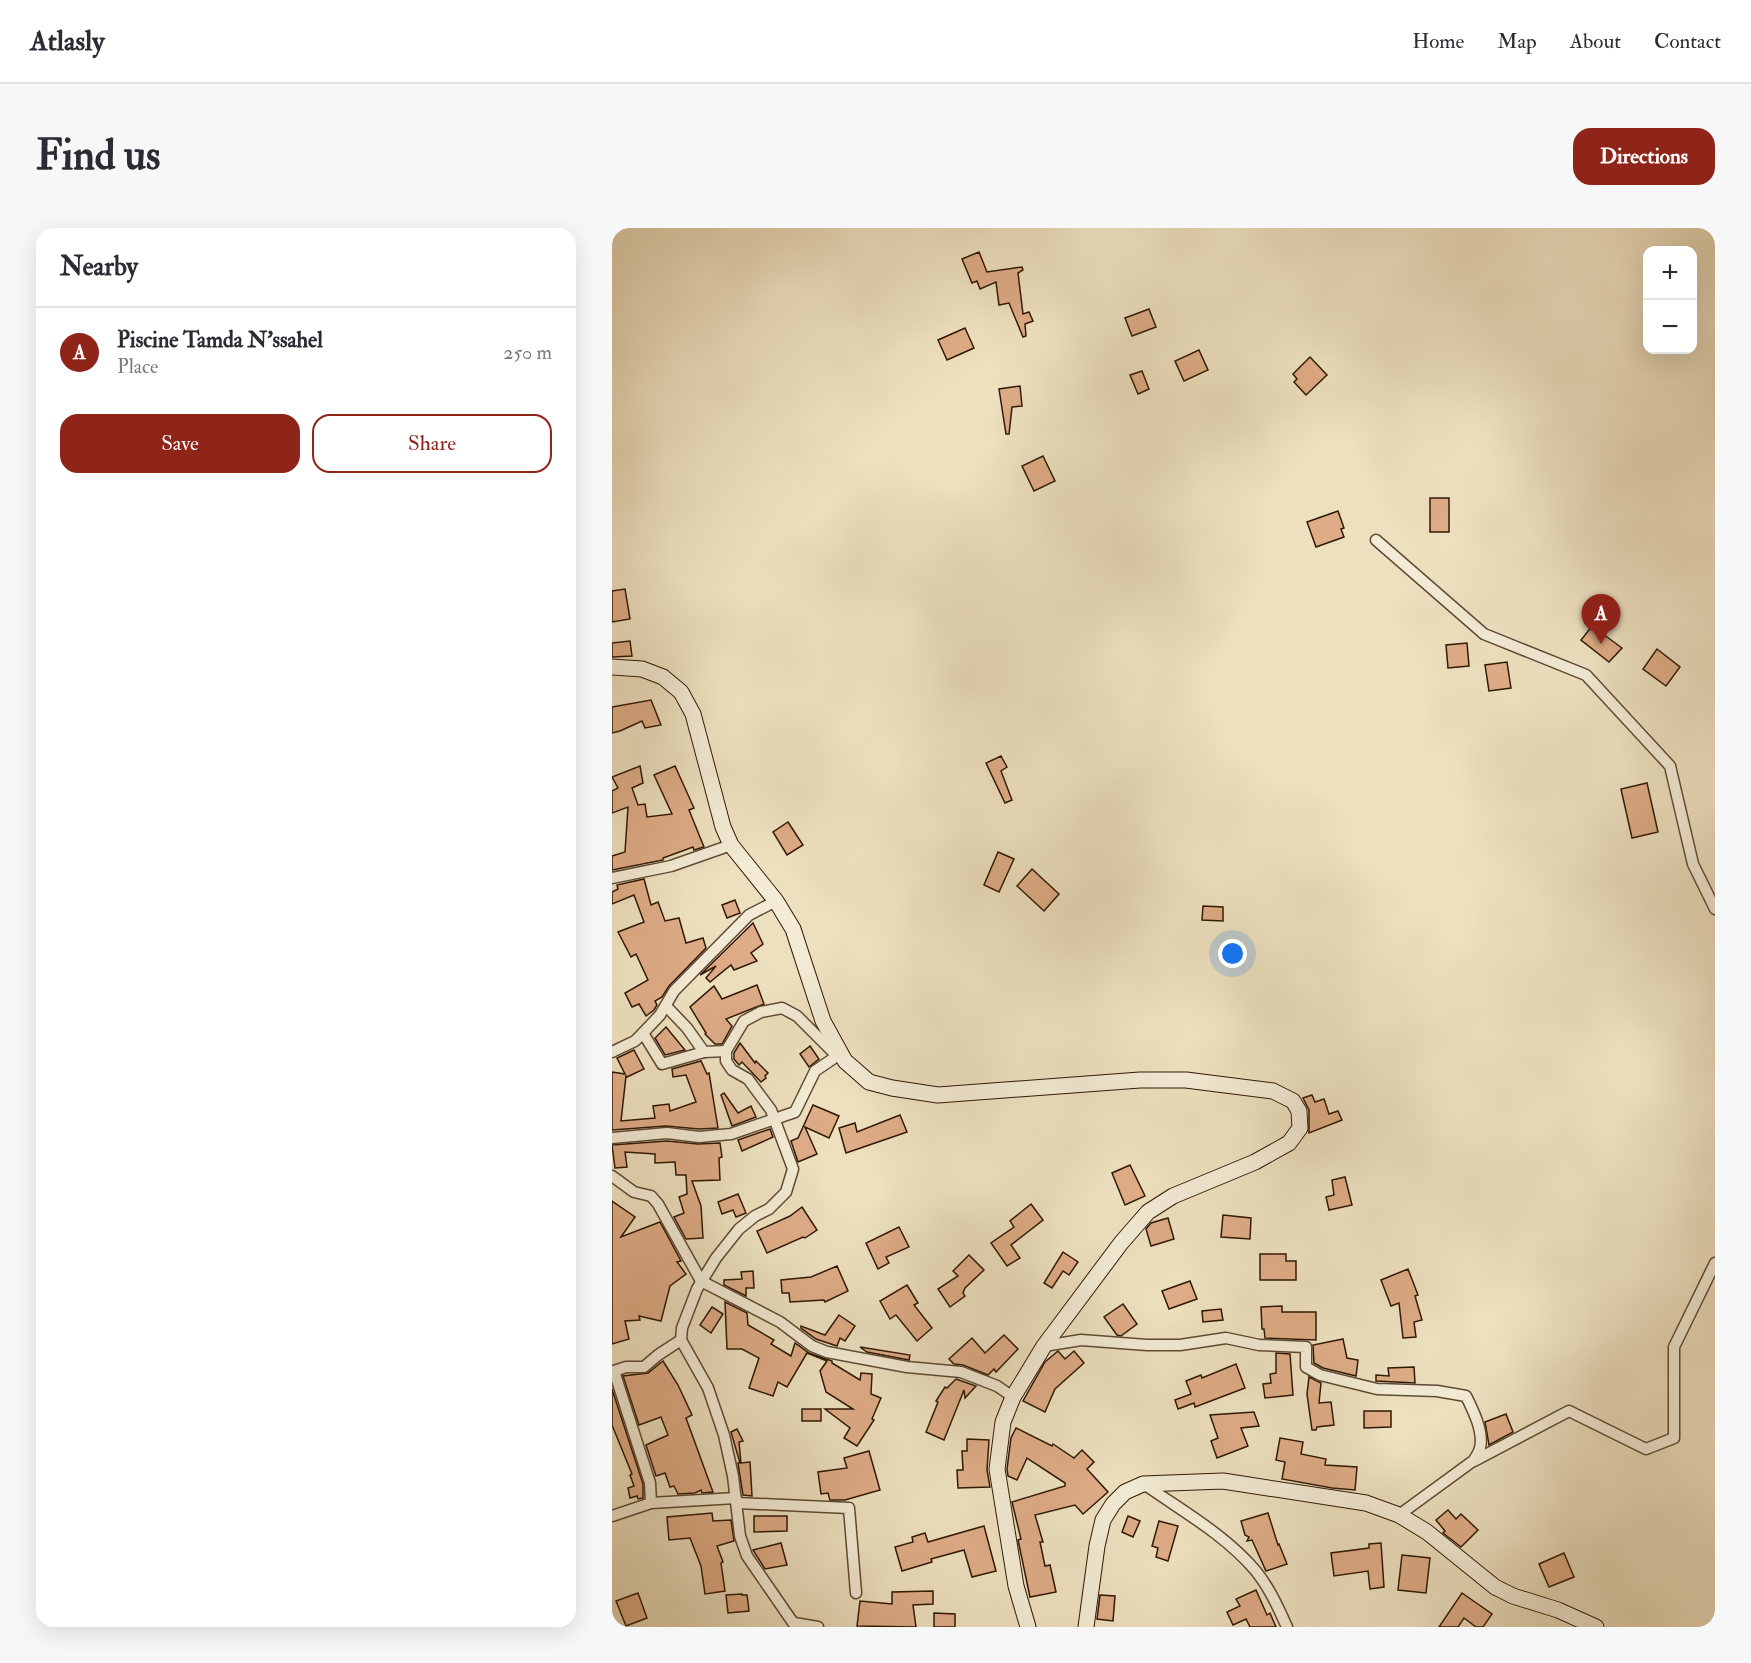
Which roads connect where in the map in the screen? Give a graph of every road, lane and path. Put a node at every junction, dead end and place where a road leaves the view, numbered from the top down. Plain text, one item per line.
1 (1376, 540) dead end
2 (612, 667) edge
3 (731, 845) junction
4 (612, 878) edge
5 (776, 901) junction
6 (1715, 909) edge
7 (666, 1006) junction
8 (643, 1033) junction
9 (726, 1051) junction
10 (612, 1052) edge
11 (704, 1052) junction
12 (841, 1059) junction
13 (775, 1120) junction
14 (612, 1138) edge
15 (612, 1176) edge
16 (1715, 1263) edge
17 (701, 1281) junction
18 (681, 1340) junction
19 (1044, 1346) junction
20 (1013, 1397) junction
21 (623, 1400) junction
22 (612, 1405) edge
23 (1473, 1461) junction
24 (1143, 1484) junction
25 (736, 1501) junction
26 (651, 1503) junction
27 (1399, 1515) junction
28 (612, 1516) edge
29 (855, 1593) dead end
30 (795, 1625) edge
31 (818, 1627) edge
32 (1028, 1627) edge
33 (1086, 1627) edge
34 (1287, 1627) edge
35 (1596, 1627) edge

1 - 6 street
2 - 3 main road
3 - 4 street
3 - 5 main road
5 - 7 street
5 - 12 main road
7 - 8 street
7 - 11 street
8 - 10 street
8 - 11 street
9 - 11 street
9 - 12 street
9 - 13 street
12 - 13 street
12 - 19 main road
13 - 14 street
13 - 17 street
15 - 17 street
16 - 23 street
17 - 18 street
17 - 20 street
18 - 21 street
18 - 25 street
19 - 20 main road
19 - 23 street
20 - 32 main road
21 - 22 street
21 - 26 street
23 - 27 street
24 - 27 main road
24 - 33 main road
24 - 34 street
25 - 26 street
25 - 29 street
25 - 30 street
26 - 28 street
27 - 35 main road
30 - 31 street

